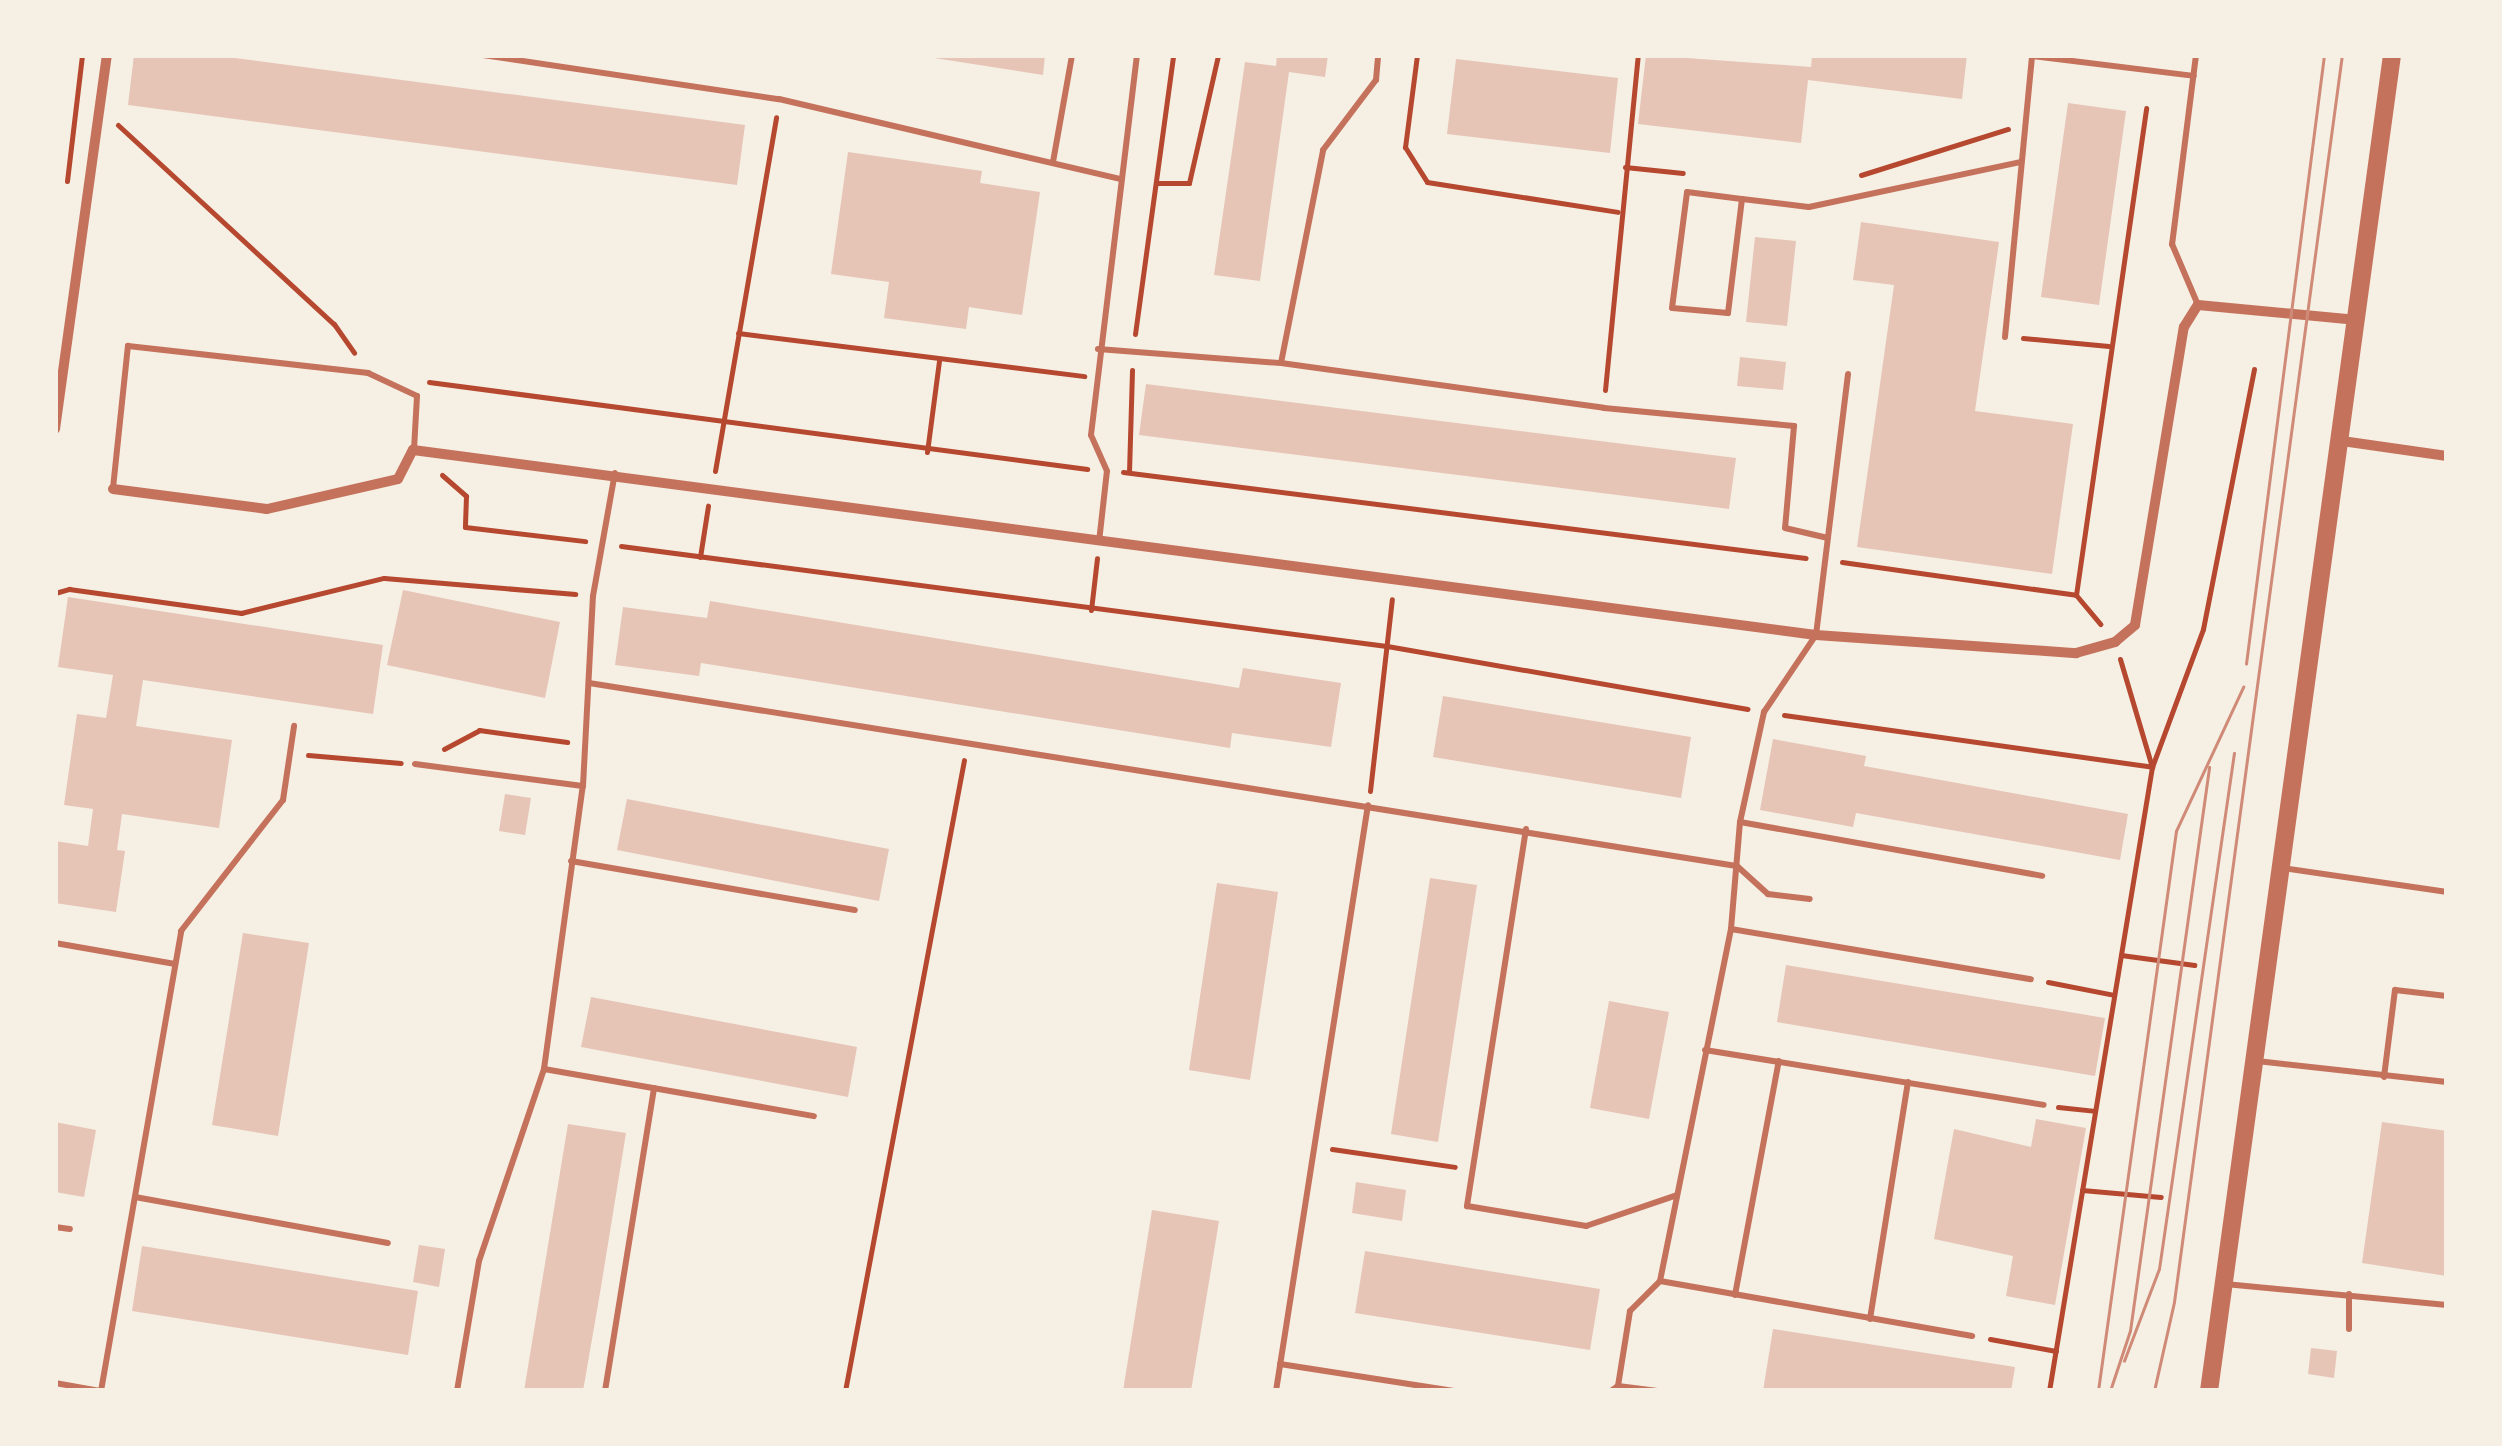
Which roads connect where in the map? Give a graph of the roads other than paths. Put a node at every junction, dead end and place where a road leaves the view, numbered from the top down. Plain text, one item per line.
1 (107, 55) edge
2 (483, 55) edge
3 (1072, 55) edge
4 (1137, 55) edge
5 (1378, 55) edge
6 (2196, 55) edge
7 (2392, 55) edge
8 (2032, 56) edge
9 (2194, 76) junction
10 (1053, 162) junction
11 (2022, 162) junction
12 (1119, 179) junction
13 (1742, 199) junction
14 (2198, 304) junction
15 (2358, 320) junction
16 (2004, 336) road end
17 (1098, 349) junction
18 (1281, 363) junction
19 (1848, 374) dead end
20 (55, 429) edge
21 (2342, 440) junction
22 (414, 450) junction
23 (2447, 456) edge
24 (616, 472) junction
25 (113, 489) joint
26 (1828, 538) junction
27 (1099, 543) junction
28 (1816, 634) junction
29 (589, 683) junction
30 (294, 726) dead end
31 (415, 764) dead end
32 (583, 786) junction
33 (1368, 804) junction
34 (1740, 822) junction
35 (1526, 829) junction
36 (570, 860) junction
37 (1737, 866) junction
38 (2282, 868) junction
39 (2042, 876) dead end
40 (2447, 892) edge
41 (1810, 899) dead end
42 (855, 910) dead end
43 (1731, 929) junction
44 (55, 943) edge
45 (175, 964) junction
46 (2031, 979) road end
47 (2447, 996) edge
48 (1705, 1050) junction
49 (2256, 1060) junction
50 (1779, 1062) junction
51 (544, 1069) junction
52 (2384, 1078) junction
53 (1908, 1082) junction
54 (2447, 1082) edge
55 (654, 1088) junction
56 (2044, 1105) road end
57 (814, 1116) dead end
58 (1676, 1195) junction
59 (135, 1197) junction
60 (55, 1226) edge
61 (70, 1229) dead end
62 (388, 1244) dead end
63 (1660, 1281) junction
64 (2224, 1284) junction
65 (2349, 1294) junction
66 (1735, 1295) junction
67 (2447, 1305) edge
68 (1870, 1319) junction
69 (2349, 1328) dead end
70 (1972, 1336) road end
71 (1280, 1364) junction
72 (55, 1383) edge
73 (1615, 1389) edge
74 (102, 1391) edge
75 (457, 1391) edge
76 (605, 1391) edge
77 (1276, 1391) edge
78 (1454, 1391) edge
79 (1656, 1391) edge
80 (2209, 1391) edge

1 - 20 street
2 - 10 lane
3 - 10 lane
4 - 12 lane
5 - 18 lane
6 - 9 lane
7 - 15 street
8 - 9 lane
8 - 11 lane
9 - 14 lane
10 - 12 lane
11 - 13 lane
11 - 16 lane
12 - 17 lane
13 - 13 lane
14 - 15 street
14 - 28 street
15 - 21 street
17 - 18 lane
17 - 27 lane
18 - 26 lane
19 - 26 lane
21 - 23 street
21 - 38 street
22 - 24 street
22 - 25 street
22 - 25 lane
24 - 27 street
24 - 29 lane
26 - 28 lane
27 - 28 street
28 - 34 lane
29 - 32 lane
29 - 33 lane
30 - 45 lane
31 - 32 lane
32 - 36 lane
33 - 35 lane
33 - 71 lane
34 - 37 lane
34 - 39 lane
35 - 37 lane
35 - 58 lane
36 - 42 lane
36 - 51 lane
37 - 41 lane
37 - 43 lane
38 - 40 lane
38 - 49 street
43 - 46 lane
43 - 48 lane
44 - 45 lane
45 - 59 lane
47 - 52 lane
48 - 50 lane
48 - 58 lane
49 - 52 lane
49 - 64 street
50 - 53 lane
50 - 66 lane
51 - 55 lane
51 - 75 lane
52 - 54 lane
53 - 56 lane
53 - 68 lane
55 - 57 lane
55 - 76 lane
58 - 63 lane
59 - 62 lane
59 - 74 lane
60 - 61 lane
63 - 66 lane
63 - 73 lane
64 - 65 lane
64 - 80 street
65 - 67 lane
65 - 69 lane
66 - 68 lane
68 - 70 lane
71 - 77 lane
71 - 78 lane
72 - 74 lane
73 - 79 lane

